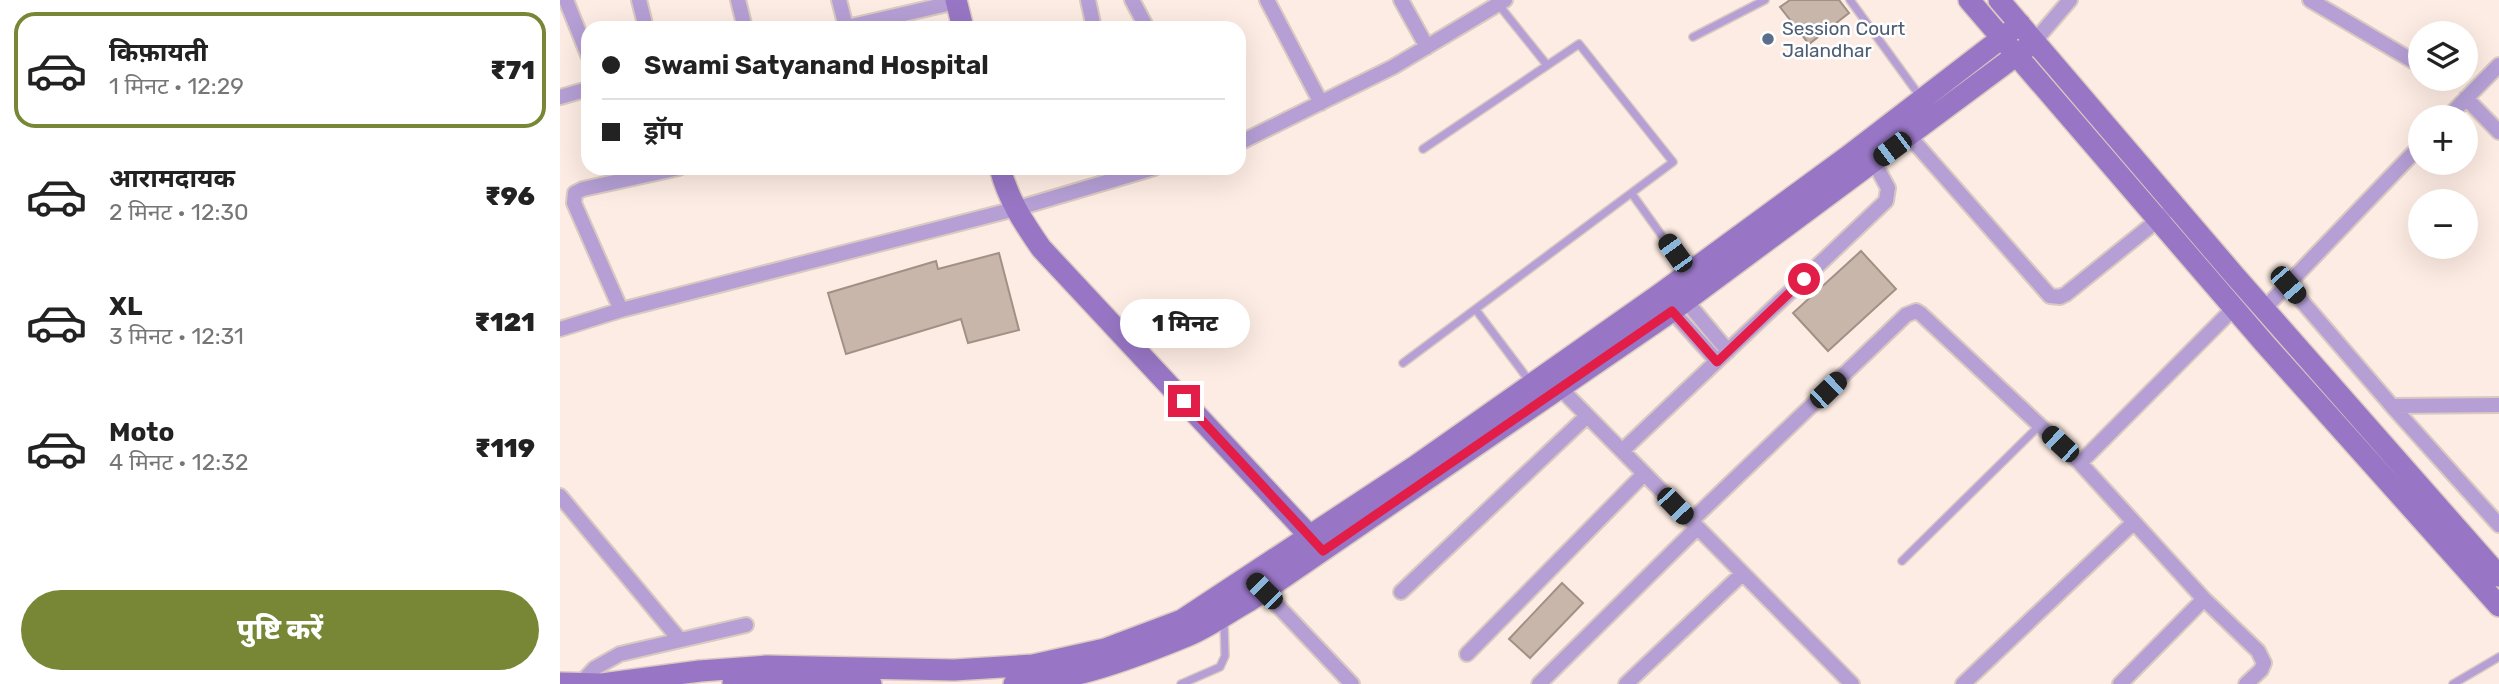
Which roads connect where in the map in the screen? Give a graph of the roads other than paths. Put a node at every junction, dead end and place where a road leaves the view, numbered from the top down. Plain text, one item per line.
1 (566, 0) edge
2 (639, 0) edge
3 (738, 0) edge
4 (839, 0) edge
5 (1088, 0) edge
6 (1132, 0) edge
7 (1266, 0) edge
8 (1401, 0) edge
9 (1765, 0) edge
10 (1850, 0) edge
11 (1969, 0) edge
12 (1999, 0) edge
13 (2070, 0) edge
14 (2310, 0) edge
15 (956, 1) edge
16 (1502, 2) edge
17 (644, 21) edge
18 (743, 21) edge
19 (843, 21) edge
20 (873, 21) edge
21 (961, 21) edge
22 (1092, 21) edge
23 (1143, 21) edge
24 (2020, 24) junction
25 (1693, 37) dead end
26 (581, 38) edge
27 (2001, 38) junction
28 (1427, 47) junction
29 (2024, 49) junction
30 (2408, 58) edge
31 (1547, 65) junction
32 (2499, 65) edge
33 (581, 91) edge
34 (560, 97) edge
35 (2466, 98) junction
36 (1922, 99) junction
37 (1321, 103) junction
38 (2459, 105) edge
39 (2499, 132) edge
40 (1909, 136) junction
41 (1246, 140) edge
42 (1423, 149) dead end
43 (2408, 159) edge
44 (1874, 162) junction
45 (647, 175) edge
46 (1002, 175) edge
47 (1130, 175) edge
48 (575, 193) junction
49 (1632, 194) junction
50 (560, 195) edge
51 (1809, 197) junction
52 (2175, 206) junction
53 (1015, 209) junction
54 (2158, 220) junction
55 (1689, 273) junction
56 (2288, 285) junction
57 (1679, 306) junction
58 (2234, 308) junction
59 (2264, 309) junction
60 (621, 310) junction
61 (1476, 310) junction
62 (560, 329) edge
63 (1728, 351) junction
64 (1717, 362) junction
65 (1403, 363) dead end
66 (1546, 382) junction
67 (2499, 405) edge
68 (2392, 406) junction
69 (1587, 416) junction
70 (2039, 425) junction
71 (1622, 452) junction
72 (2080, 463) junction
73 (1644, 474) junction
74 (560, 496) edge
75 (2133, 523) junction
76 (1694, 525) junction
77 (2499, 525) edge
78 (1317, 543) junction
79 (1902, 561) dead end
80 (1742, 574) junction
81 (2499, 576) edge
82 (1257, 584) junction
83 (1401, 592) dead end
84 (2204, 599) junction
85 (2499, 606) edge
86 (1223, 615) junction
87 (746, 625) dead end
88 (680, 640) junction
89 (1467, 654) dead end
90 (2499, 657) edge
91 (896, 676) edge
92 (1096, 676) edge
93 (560, 683) edge
94 (799, 683) edge
95 (2456, 683) edge
96 (580, 684) edge
97 (700, 684) edge
98 (871, 684) edge
99 (1014, 684) edge
100 (1181, 684) edge
101 (1351, 684) edge
102 (1539, 684) edge
103 (1626, 684) edge
104 (1852, 684) edge
105 (1964, 684) edge
106 (2120, 684) edge
107 (2246, 684) edge

1 - 26 street
2 - 17 street
3 - 18 street
4 - 19 street
5 - 22 street
6 - 23 street
7 - 37 street
8 - 28 street
9 - 25 lane
10 - 36 lane
11 - 27 street
12 - 24 street
13 - 29 street
14 - 30 street
15 - 20 street
15 - 21 street
16 - 28 street
16 - 31 lane
24 - 27 street
24 - 29 street
27 - 29 street
27 - 36 street
28 - 37 street
29 - 40 street
29 - 52 street
29 - 54 street
31 - 42 lane
31 - 49 lane
32 - 35 street
33 - 34 street
35 - 38 street
35 - 39 street
36 - 51 street
37 - 41 street
40 - 44 street
40 - 54 street
43 - 56 street
44 - 51 street
44 - 63 street
45 - 48 street
46 - 53 street
47 - 53 street
48 - 50 street
48 - 60 street
49 - 55 lane
49 - 61 lane
51 - 55 street
51 - 57 street
52 - 54 street
52 - 59 street
53 - 60 street
53 - 78 street
54 - 58 street
55 - 66 street
56 - 59 street
56 - 68 street
57 - 63 street
57 - 64 street
57 - 66 street
58 - 72 street
58 - 85 street
59 - 81 street
60 - 62 street
61 - 65 lane
61 - 66 lane
63 - 64 street
64 - 71 street
66 - 69 street
66 - 78 street
66 - 78 street
67 - 68 street
68 - 77 street
69 - 71 street
69 - 83 street
70 - 72 street
70 - 76 street
70 - 79 lane
71 - 73 street
72 - 75 street
73 - 76 street
73 - 89 street
74 - 88 street
75 - 84 street
75 - 105 street
76 - 80 street
76 - 102 street
78 - 82 street
80 - 103 street
80 - 104 street
82 - 86 street
82 - 91 street
82 - 101 street
84 - 106 street
84 - 107 street
86 - 92 street
86 - 100 lane
87 - 88 street
88 - 96 street
90 - 95 lane
91 - 96 street
92 - 99 street
93 - 96 street
94 - 97 street
94 - 98 street

